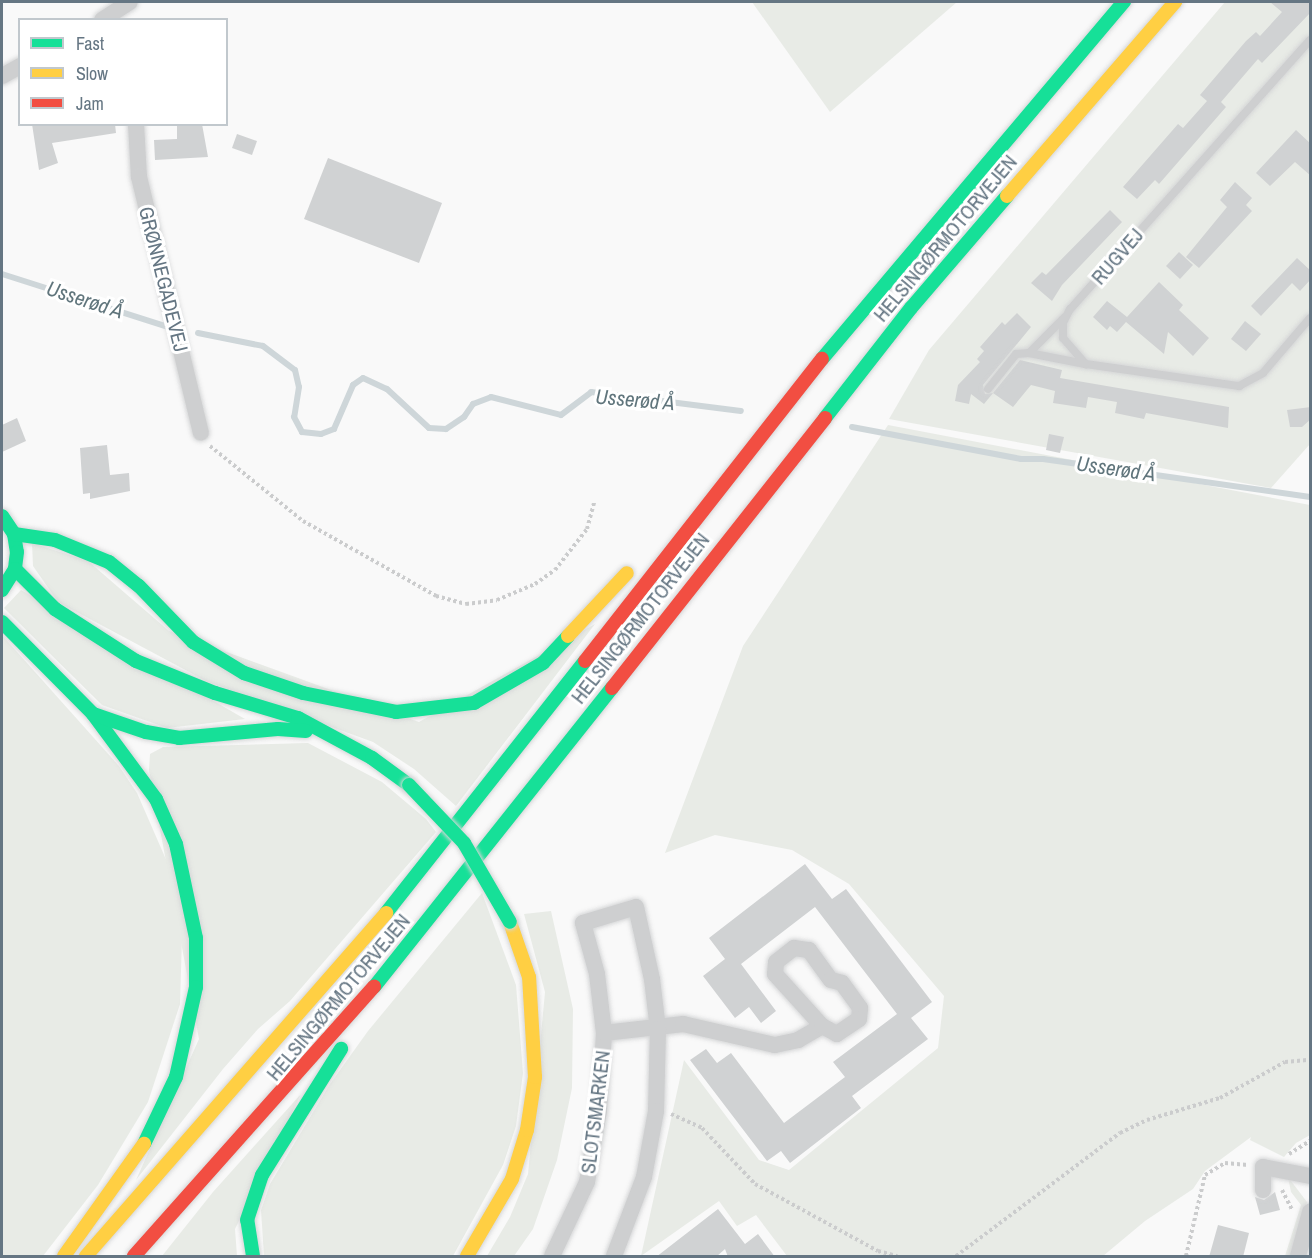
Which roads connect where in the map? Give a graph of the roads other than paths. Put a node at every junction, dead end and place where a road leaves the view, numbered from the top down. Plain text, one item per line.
1 (1124, 2) edge
2 (1175, 2) edge
3 (124, 10) edge
4 (106, 18) edge
5 (1311, 40) edge
6 (18, 67) edge
7 (2, 76) edge
8 (136, 126) edge
9 (867, 302) junction
10 (1068, 313) junction
11 (1311, 318) edge
12 (1029, 353) junction
13 (1086, 364) junction
14 (783, 383) dead end
15 (988, 389) dead end
16 (201, 433) road end
17 (2, 516) edge
18 (14, 534) junction
19 (638, 561) dead end
20 (15, 569) junction
21 (2, 590) edge
22 (2, 622) edge
23 (93, 714) junction
24 (339, 739) junction
25 (394, 963) junction
26 (822, 1026) junction
27 (658, 1029) junction
28 (604, 1033) junction
29 (1311, 1176) edge
30 (1263, 1190) dead end
31 (1311, 1212) edge
32 (64, 1257) edge
33 (86, 1257) edge
34 (134, 1257) edge
35 (253, 1257) edge
36 (467, 1257) edge
37 (552, 1257) edge
38 (614, 1257) edge
39 (1298, 1257) edge

1 - 9 main road, HELSINGØRMOTORVEJEN
2 - 25 main road, HELSINGØRMOTORVEJEN
3 - 4 street
5 - 10 lane, RUGVEJ
6 - 7 street
8 - 16 street, GRØNNEGADEVEJ
9 - 14 main road
9 - 33 main road, HELSINGØRMOTORVEJEN
10 - 12 lane, RUGVEJ
10 - 13 lane
11 - 13 lane
12 - 13 lane
12 - 15 lane, RUGVEJ
17 - 18 main road
18 - 19 main road
18 - 20 main road
20 - 21 main road
20 - 24 main road
22 - 23 main road
23 - 24 main road
23 - 32 main road
24 - 36 main road, bridge
25 - 34 main road, HELSINGØRMOTORVEJEN
25 - 35 main road
26 - 26 street
26 - 27 street, SLOTSMARKEN
27 - 28 street, SLOTSMARKEN
27 - 28 street, SLOTSMARKEN
27 - 38 street, SLOTSMARKEN
28 - 37 street, SLOTSMARKEN
29 - 30 street
31 - 39 street

